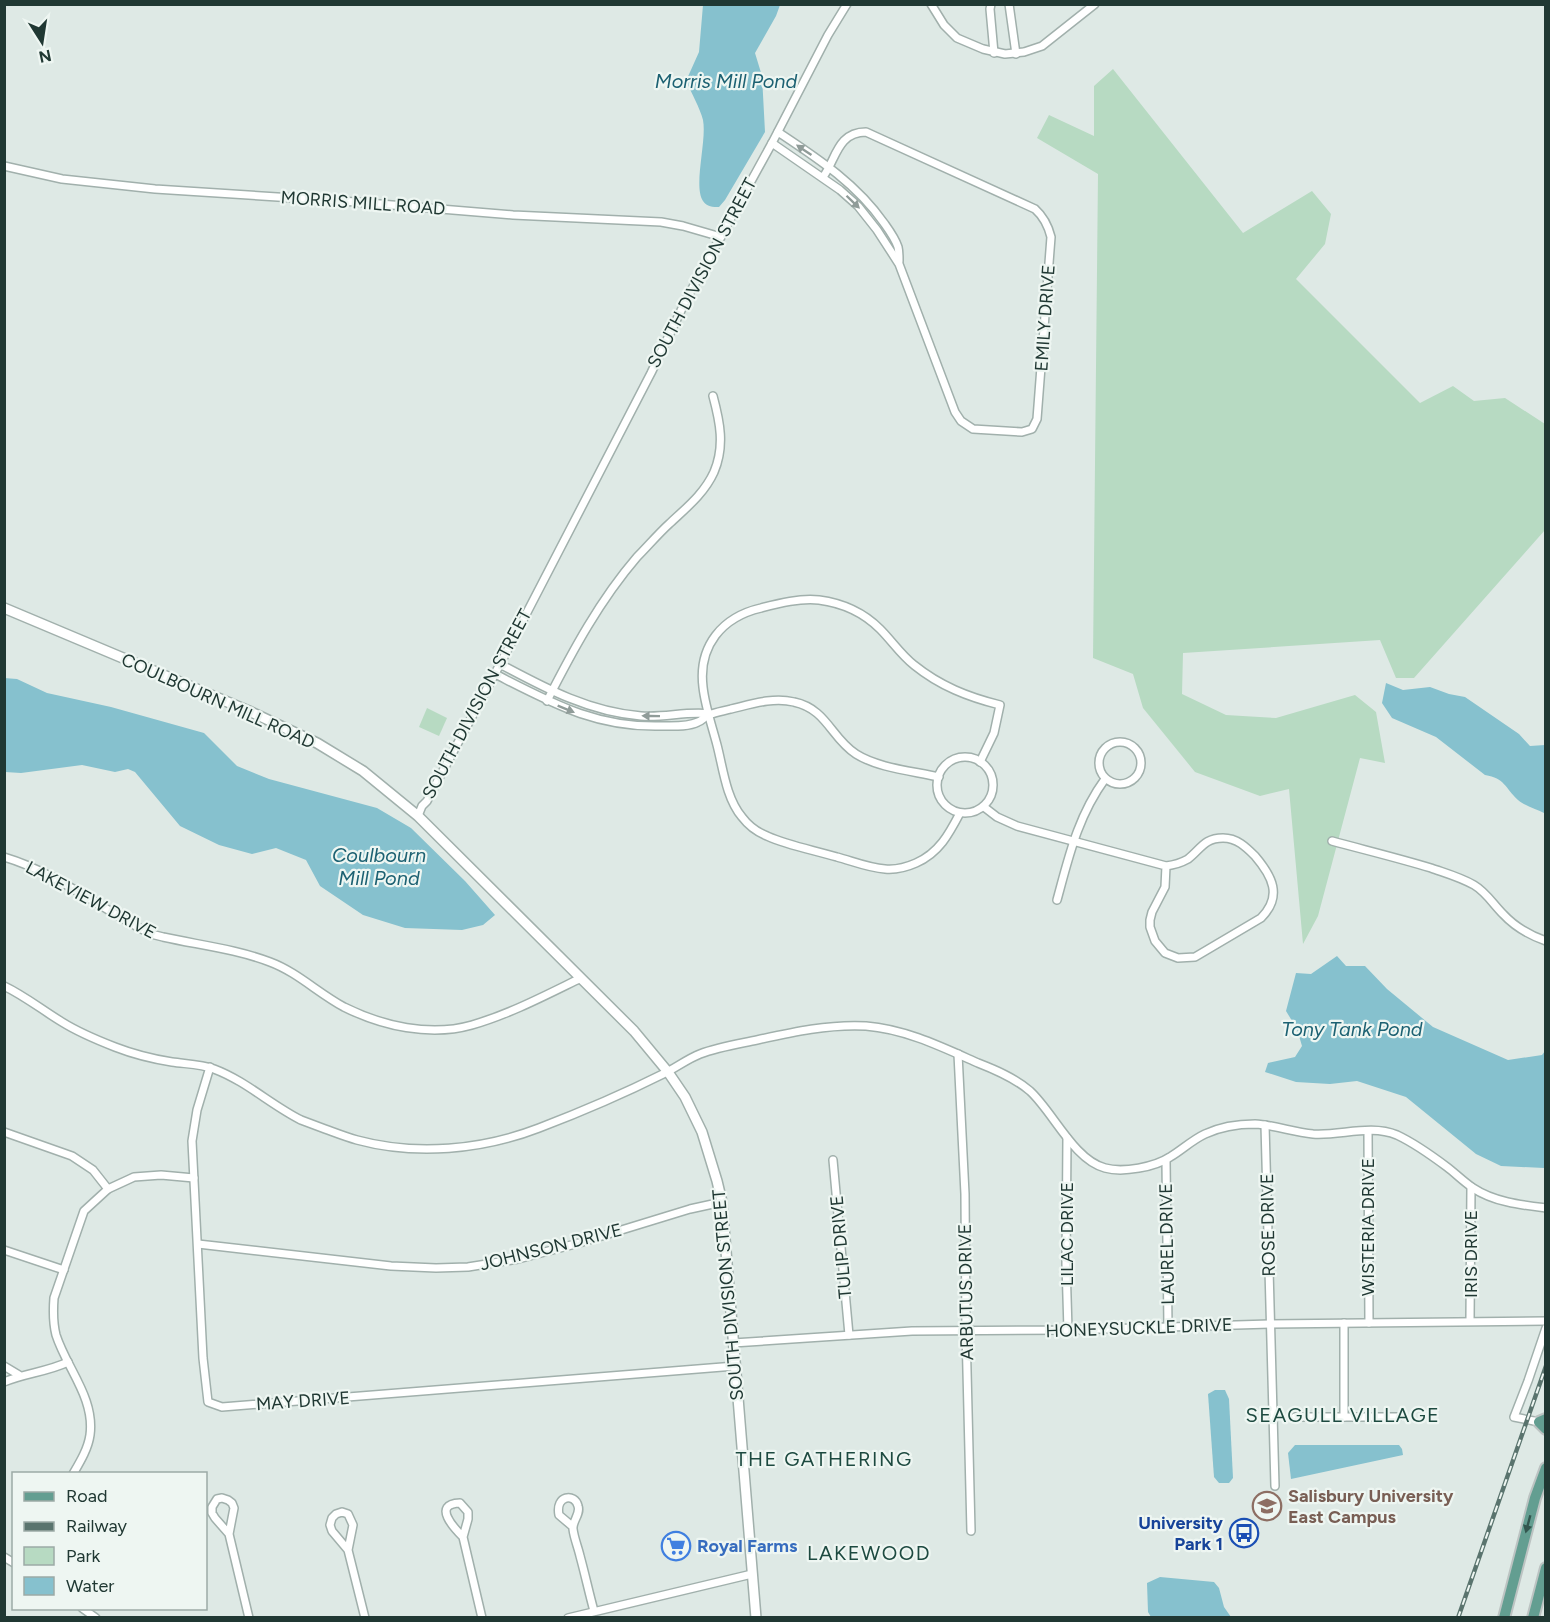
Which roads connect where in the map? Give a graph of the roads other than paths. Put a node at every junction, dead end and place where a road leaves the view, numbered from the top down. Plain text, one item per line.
1 (847, 4) edge
2 (932, 4) edge
3 (991, 4) edge
4 (1009, 4) edge
5 (1095, 4) edge
6 (994, 53) junction
7 (1016, 54) junction
8 (778, 132) junction
9 (772, 143) junction
10 (4, 166) edge
11 (830, 167) junction
12 (823, 177) junction
13 (721, 237) junction
14 (899, 264) junction
15 (713, 396) dead end
16 (4, 608) edge
17 (500, 664) junction
18 (495, 674) junction
19 (552, 692) junction
20 (548, 701) junction
21 (710, 714) junction
22 (980, 762) junction
23 (939, 777) junction
24 (1105, 779) junction
25 (984, 807) junction
26 (960, 813) junction
27 (418, 816) junction
28 (1073, 841) junction
29 (1332, 842) dead end
30 (4, 857) edge
31 (1166, 866) junction
32 (1057, 900) dead end
33 (1545, 941) edge
34 (581, 978) junction
35 (4, 986) edge
36 (958, 1054) junction
37 (210, 1067) junction
38 (668, 1071) junction
39 (1265, 1125) junction
40 (1368, 1131) junction
41 (4, 1132) edge
42 (1067, 1138) junction
43 (833, 1160) dead end
44 (1166, 1161) junction
45 (194, 1178) junction
46 (1471, 1187) junction
47 (108, 1189) junction
48 (722, 1202) junction
49 (1545, 1208) edge
50 (198, 1244) junction
51 (4, 1250) edge
52 (64, 1270) junction
53 (1470, 1321) junction
54 (1545, 1321) edge
55 (1344, 1323) junction
56 (1369, 1323) junction
57 (1270, 1324) junction
58 (1168, 1327) junction
59 (1545, 1328) edge
60 (1068, 1330) junction
61 (966, 1331) junction
62 (849, 1335) junction
63 (733, 1343) junction
64 (68, 1362) junction
65 (4, 1366) edge
66 (735, 1366) junction
67 (19, 1375) junction
68 (4, 1382) edge
69 (1295, 1417) dead end
70 (1344, 1417) junction
71 (1398, 1417) dead end
72 (1543, 1423) edge
73 (1545, 1468) edge
74 (74, 1472) edge
75 (1275, 1486) dead end
76 (572, 1526) dead end
77 (971, 1531) dead end
78 (230, 1534) junction
79 (464, 1537) junction
80 (348, 1550) junction
81 (1545, 1568) edge
82 (752, 1574) junction
83 (594, 1611) junction
84 (249, 1617) edge
85 (364, 1617) edge
86 (482, 1617) edge
87 (568, 1617) edge
88 (756, 1617) edge
89 (1504, 1617) edge
90 (1533, 1617) edge

1 - 8 street, SOUTH DIVISION STREET
2 - 6 street
3 - 6 street
4 - 7 street
5 - 7 street
6 - 7 street
8 - 9 street, SOUTH DIVISION STREET
11 -> 8 street, EMILY DRIVE
9 - 12 street, EMILY DRIVE
9 - 13 street, SOUTH DIVISION STREET
10 - 13 street, MORRIS MILL ROAD
11 - 12 street, EMILY DRIVE
11 - 14 street, EMILY DRIVE
11 - 14 street, EMILY DRIVE
12 -> 14 street, EMILY DRIVE
13 - 17 street, SOUTH DIVISION STREET
15 - 19 street
16 - 27 street, COULBOURN MILL ROAD
17 - 18 street, SOUTH DIVISION STREET
17 - 19 street
18 - 20 street
18 - 27 street, SOUTH DIVISION STREET
19 - 20 street
21 -> 19 street
20 -> 21 street
21 - 22 street
21 - 23 street
21 - 26 street
22 - 23 street
22 - 25 street
23 - 26 street
24 - 24 street
24 - 28 street
25 - 26 street
25 - 28 street
27 - 34 street, SOUTH DIVISION STREET
28 - 31 street
28 - 32 street
29 - 33 street
30 - 34 street, LAKEVIEW DRIVE
31 - 31 street
34 - 38 street, SOUTH DIVISION STREET
35 - 37 street
36 - 38 street
36 - 42 street
36 - 61 street, ARBUTUS DRIVE
37 - 38 street
37 - 45 street, MAY DRIVE
38 - 48 street, SOUTH DIVISION STREET
39 - 40 street
39 - 44 street
39 - 57 street, ROSE DRIVE
40 - 46 street
40 - 56 street, WISTERIA DRIVE
41 - 47 street
42 - 44 street
42 - 60 street, LILAC DRIVE
43 - 62 street, TULIP DRIVE
44 - 58 street, LAUREL DRIVE
45 - 47 street
45 - 50 street, MAY DRIVE
46 - 49 street
46 - 53 street, IRIS DRIVE
47 - 52 street
48 - 50 street, JOHNSON DRIVE
48 - 63 street, SOUTH DIVISION STREET
50 - 66 street, MAY DRIVE
51 - 52 street
52 - 64 street
53 - 54 street, HONEYSUCKLE DRIVE
53 - 56 street, HONEYSUCKLE DRIVE
55 - 56 street, HONEYSUCKLE DRIVE
55 - 57 street, HONEYSUCKLE DRIVE
55 - 70 street
57 - 58 street, HONEYSUCKLE DRIVE
57 - 75 street, ROSE DRIVE
58 - 60 street, HONEYSUCKLE DRIVE
59 - 72 street
60 - 61 street, HONEYSUCKLE DRIVE
61 - 62 street, HONEYSUCKLE DRIVE
61 - 77 street, ARBUTUS DRIVE
62 - 63 street, HONEYSUCKLE DRIVE
63 - 66 street, SOUTH DIVISION STREET
64 - 67 street
64 - 74 street
65 - 67 street
66 - 82 street, SOUTH DIVISION STREET
67 - 68 street
69 - 70 street
70 - 71 street
73 -> 89 main road
76 - 83 street
78 - 78 street
78 - 84 street
79 - 79 street
79 - 86 street
80 - 80 street
80 - 85 street
81 - 90 main road
82 - 83 street
82 - 88 street, SOUTH DIVISION STREET
83 - 87 street

